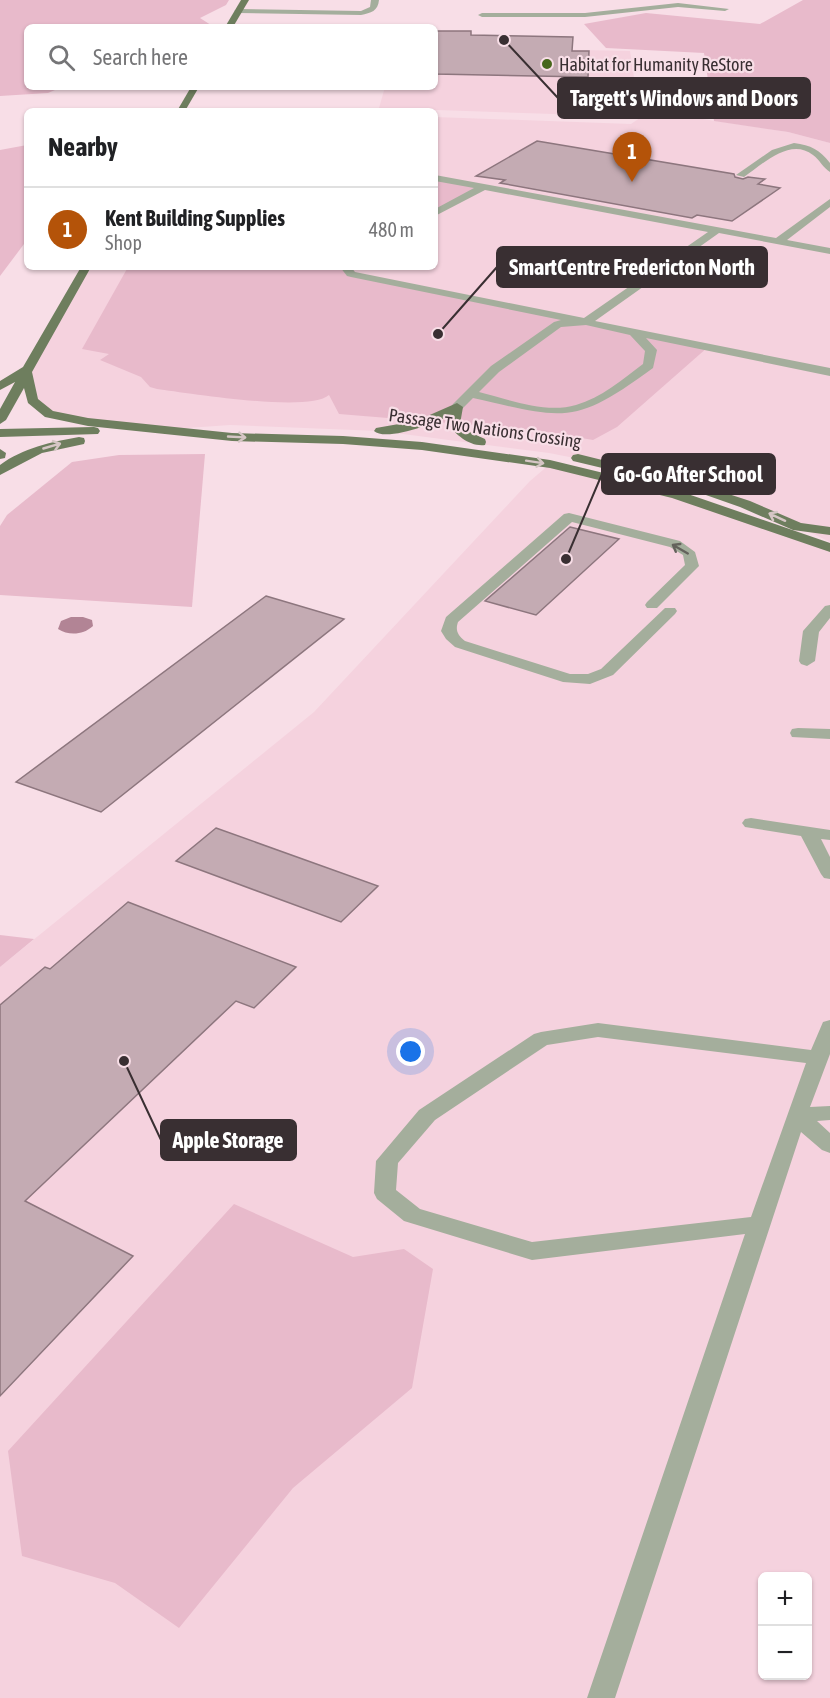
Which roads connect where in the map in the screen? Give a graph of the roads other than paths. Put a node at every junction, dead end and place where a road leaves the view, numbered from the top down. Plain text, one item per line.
1 (245, 0) edge
2 (310, 0) edge
3 (375, 0) edge
4 (725, 9) dead end
5 (238, 11) junction
6 (305, 13) junction
7 (482, 15) dead end
8 (231, 24) edge
9 (193, 90) edge
10 (183, 108) edge
11 (830, 169) edge
12 (741, 175) dead end
13 (438, 179) edge
14 (483, 187) junction
15 (830, 202) edge
16 (438, 209) edge
17 (717, 230) junction
18 (779, 242) junction
19 (830, 250) edge
20 (84, 270) edge
21 (348, 270) edge
22 (586, 322) junction
23 (634, 332) junction
24 (26, 370) junction
25 (830, 372) edge
26 (0, 386) edge
27 (470, 394) junction
28 (457, 407) junction
29 (0, 420) edge
30 (158, 430) junction
31 (380, 430) junction
32 (0, 433) edge
33 (480, 442) junction
34 (0, 471) edge
35 (799, 527) junction
36 (830, 531) edge
37 (830, 542) edge
38 (830, 548) edge
39 (652, 605) dead end
40 (830, 609) edge
41 (670, 611) dead end
42 (807, 661) dead end
43 (798, 733) dead end
44 (830, 734) edge
45 (751, 823) dead end
46 (808, 832) junction
47 (830, 835) edge
48 (830, 874) edge
49 (830, 1027) edge
50 (818, 1058) junction
51 (830, 1113) edge
52 (796, 1115) junction
53 (830, 1145) edge
54 (760, 1224) junction
55 (601, 1698) edge

1 - 5 main road
2 - 6 street
3 - 6 street
4 - 7 street
5 - 6 street
5 - 8 main road
9 - 10 main road
11 - 12 street
13 - 14 street
14 - 16 street
14 - 17 street
15 - 18 street
17 - 18 street
17 - 22 street
18 - 19 street
20 - 24 main road
21 - 22 street
22 - 23 street
22 - 27 street
23 - 25 street
23 - 27 street
24 - 26 main road
24 - 29 main road
24 - 30 main road
27 - 28 street
28 - 31 main road
28 - 33 main road
30 - 31 main road, Passage Two Nations Crossing
30 - 32 main road, Passage Two Nations Crossing
34 -> 30 main road
30 -> 38 main road, Passage Two Nations Crossing
31 - 33 main road, Passage Two Nations Crossing
35 -> 33 main road, Passage Two Nations Crossing
35 - 36 main road
35 - 37 main road, Passage Two Nations Crossing
39 -> 41 street
40 - 42 street
43 - 44 street
45 - 46 street
46 - 47 street
46 - 48 street
49 - 50 street
50 - 52 street
50 - 54 street
51 - 52 street
52 - 53 street
52 - 54 street
54 - 55 street

